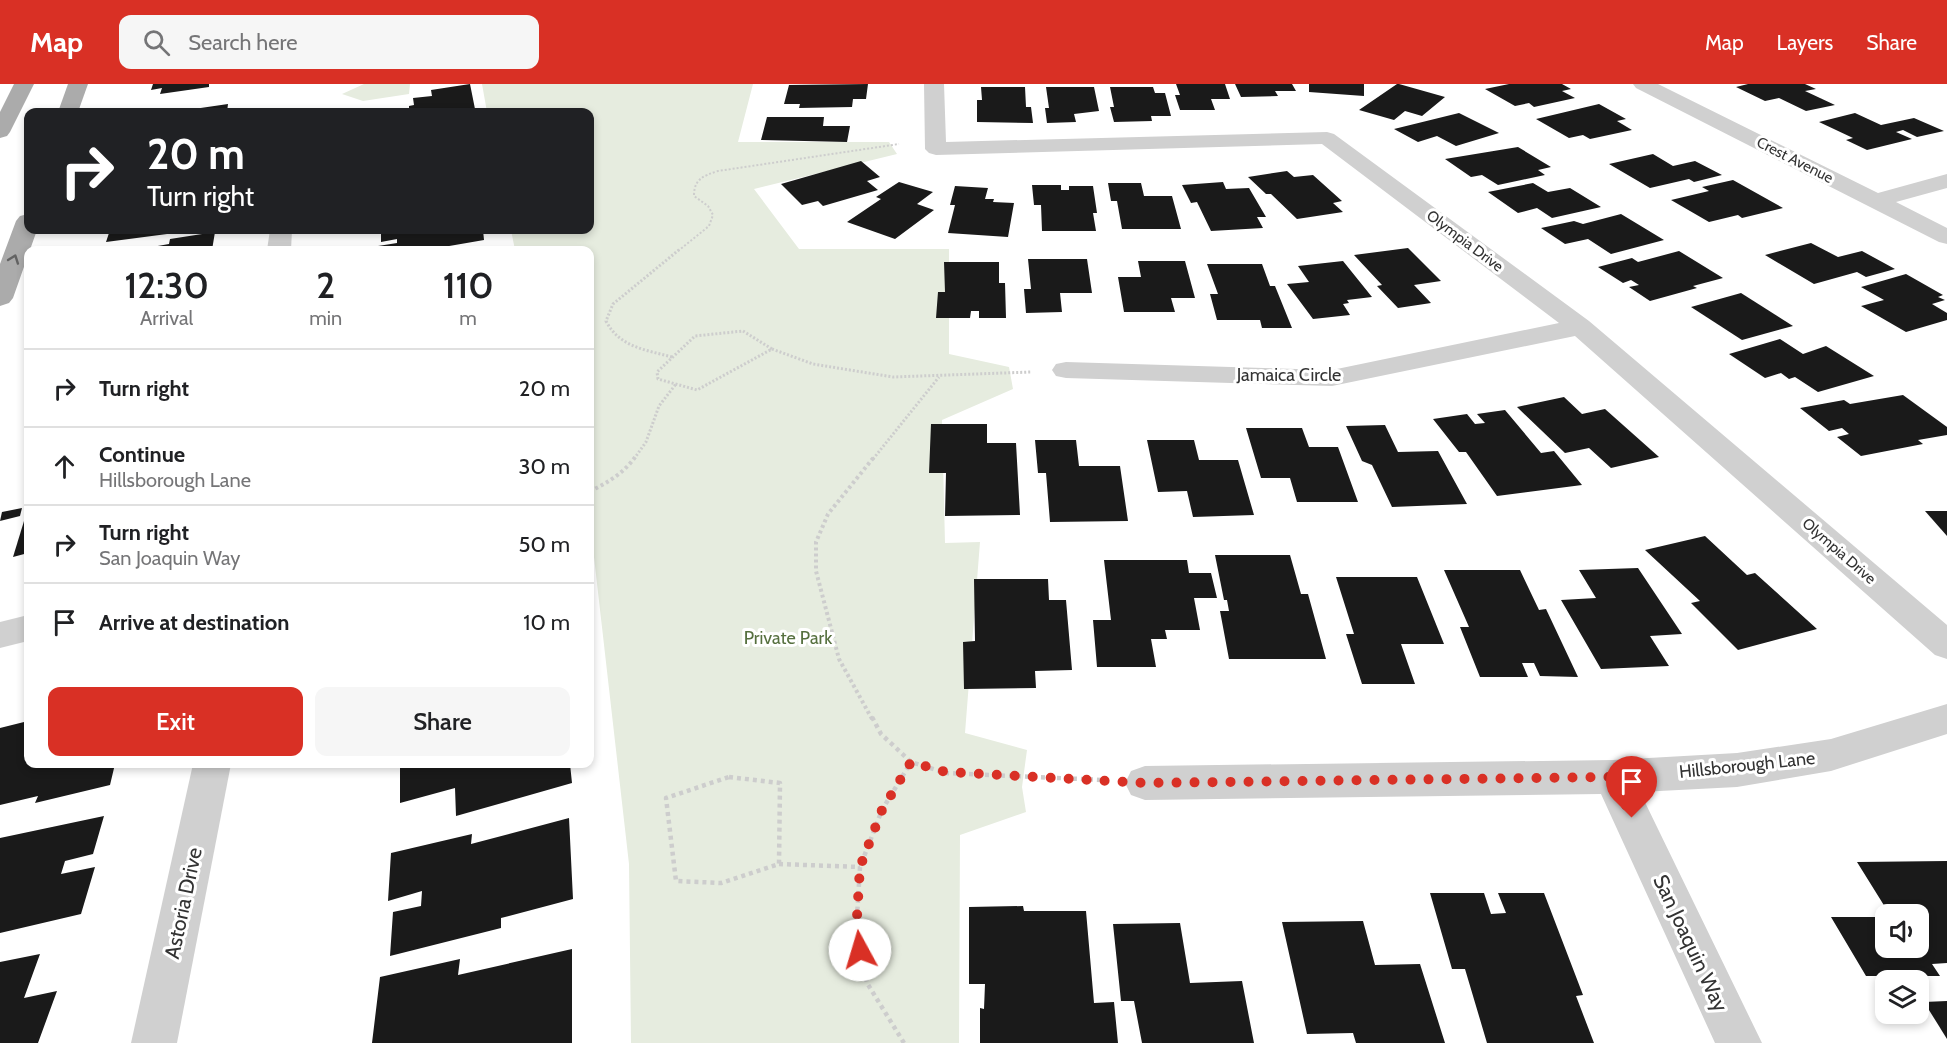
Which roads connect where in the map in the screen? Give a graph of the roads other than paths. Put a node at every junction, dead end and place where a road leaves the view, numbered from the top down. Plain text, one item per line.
1 (24, 84) edge
2 (78, 84) edge
3 (934, 84) edge
4 (1643, 84) edge
5 (69, 108) edge
6 (0, 132) edge
7 (1947, 181) edge
8 (1875, 201) junction
9 (24, 232) edge
10 (1947, 237) edge
11 (0, 298) edge
12 (1580, 327) junction
13 (1066, 370) road end
14 (24, 629) edge
15 (0, 635) edge
16 (1947, 645) edge
17 (1947, 719) edge
18 (211, 768) edge
19 (1613, 777) junction
20 (1145, 783) road end
21 (154, 1043) edge
22 (1739, 1043) edge

1 - 6 main road
2 - 5 main road
3 - 12 street, Olympia Drive
4 - 8 street, Crest Avenue
7 - 8 street
8 - 10 street, Crest Avenue
11 -> 9 main road
12 - 13 street, Jamaica Circle
12 - 16 street, Olympia Drive
14 - 15 street
17 - 19 street, Hillsborough Lane
18 - 21 street, Astoria Drive
19 - 20 street, Hillsborough Lane
19 - 22 street, San Joaquin Way

